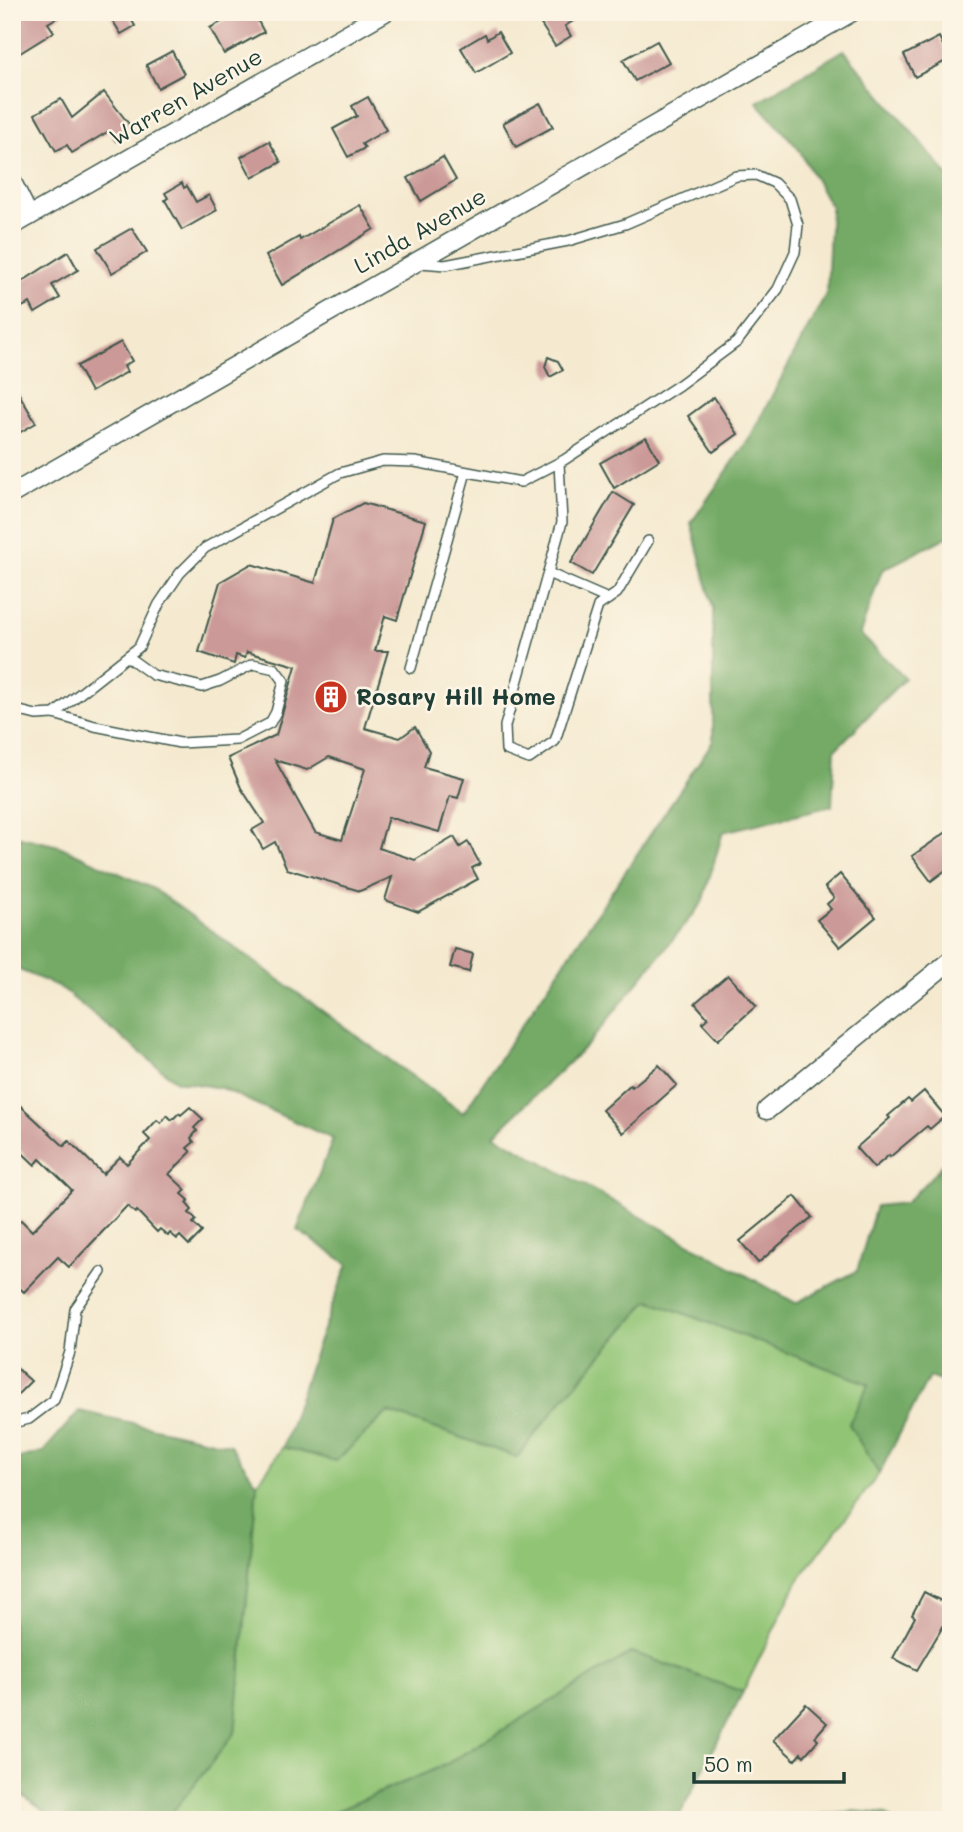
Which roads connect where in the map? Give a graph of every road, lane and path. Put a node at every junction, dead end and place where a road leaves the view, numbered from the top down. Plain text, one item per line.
1 (385, 12) edge
2 (852, 12) edge
3 (12, 182) edge
4 (29, 216) junction
5 (12, 226) edge
6 (412, 263) junction
7 (559, 463) junction
8 (466, 472) junction
9 (12, 494) edge
10 (648, 541) dead end
11 (548, 573) junction
12 (608, 599) junction
13 (128, 657) junction
14 (411, 668) dead end
15 (12, 709) edge
16 (54, 714) junction
17 (951, 960) edge
18 (767, 1111) dead end
19 (101, 1272) dead end
20 (12, 1423) edge

1 - 4 street, Warren Avenue
2 - 6 street, Linda Avenue
3 - 4 street
4 - 5 street, Warren Avenue
6 - 7 lane
6 - 9 street, Linda Avenue
7 - 8 lane
7 - 11 lane
8 - 13 lane
8 - 14 lane
10 - 12 lane
11 - 12 lane
11 - 12 lane
13 - 16 lane
13 - 16 lane
15 - 16 lane
17 - 18 street
19 - 20 lane

